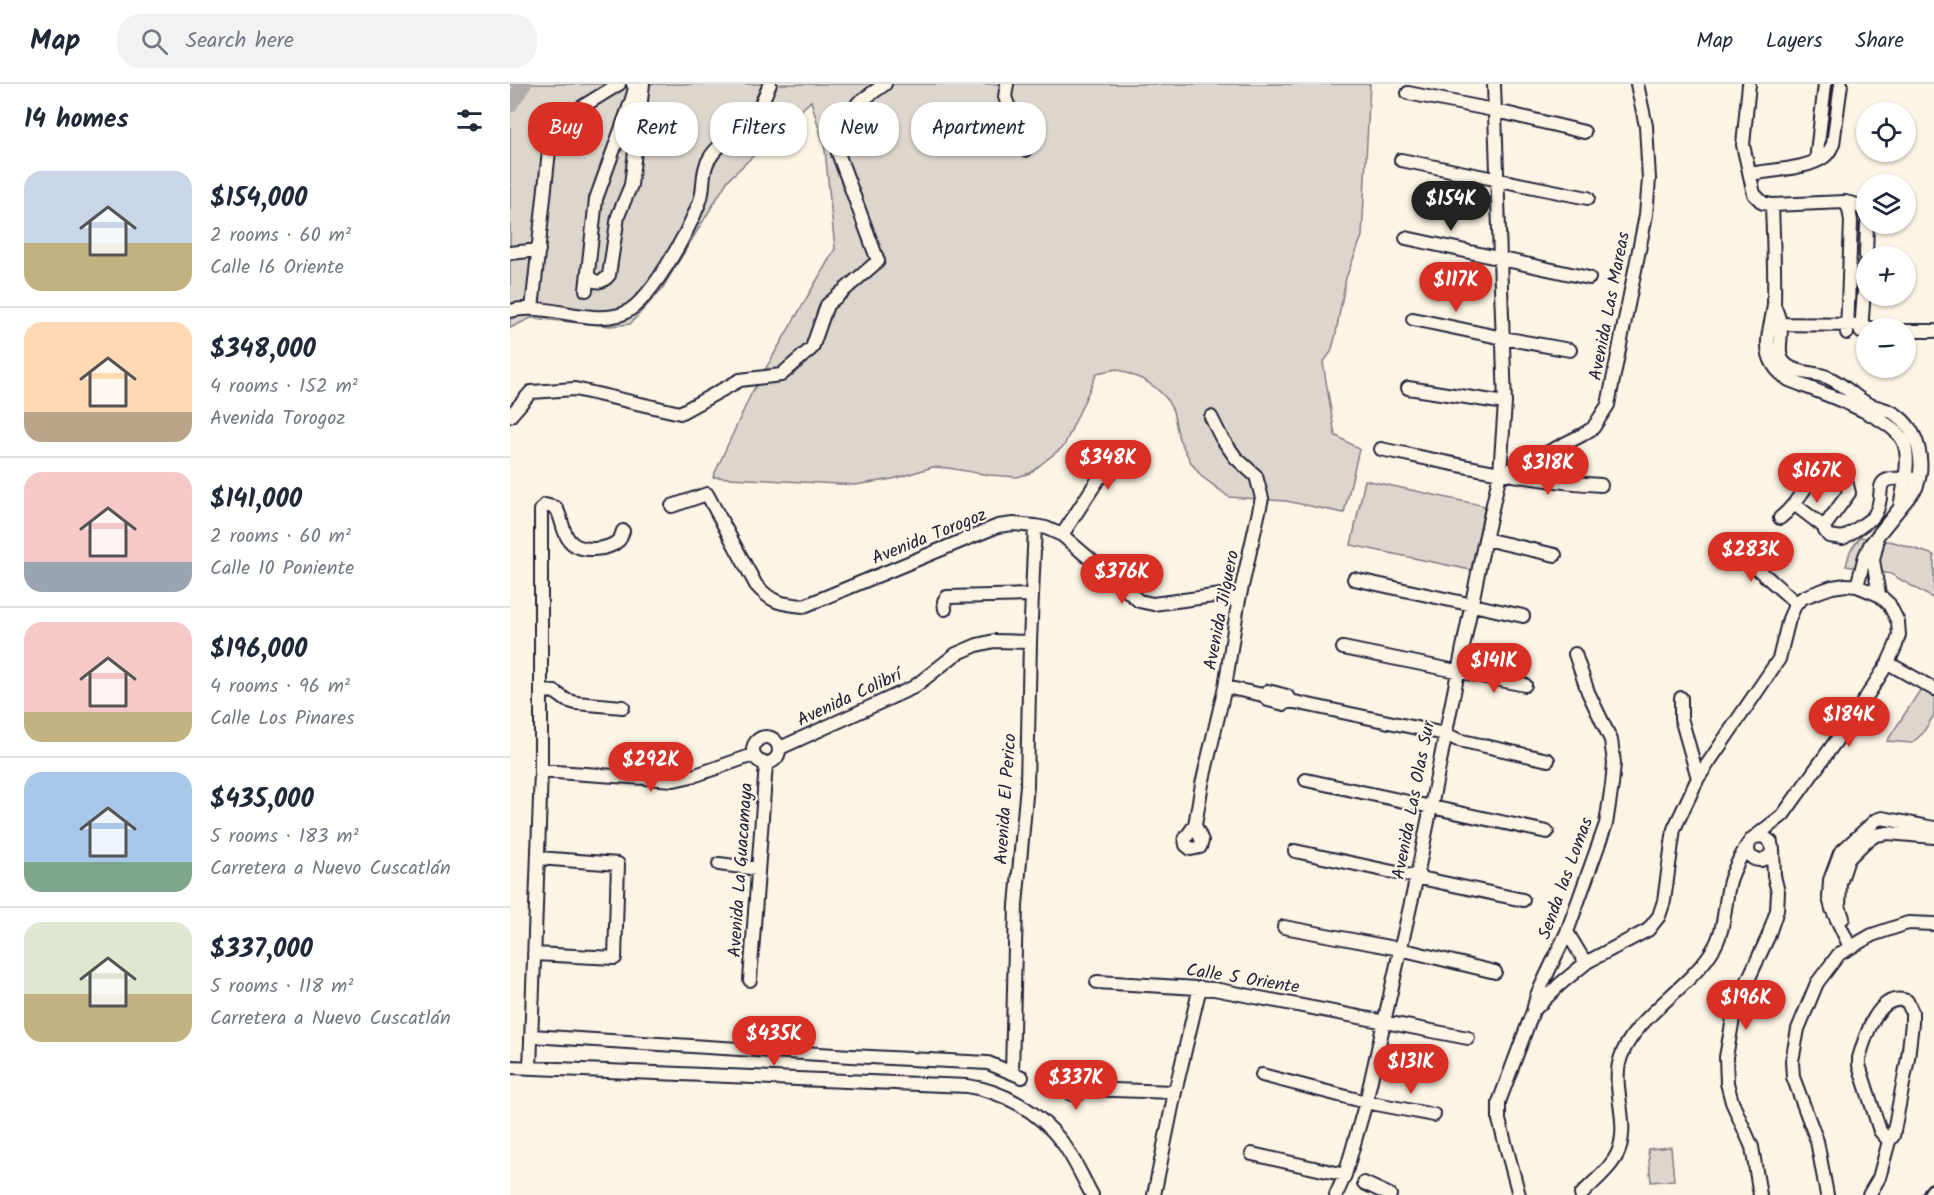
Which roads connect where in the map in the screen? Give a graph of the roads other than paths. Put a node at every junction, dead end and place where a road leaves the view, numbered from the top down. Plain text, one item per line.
1 (619, 84) edge
2 (633, 84) edge
3 (643, 84) edge
4 (770, 84) edge
5 (885, 84) edge
6 (1006, 84) edge
7 (1494, 84) edge
8 (1637, 84) edge
9 (1749, 84) edge
10 (1825, 84) edge
11 (1840, 84) edge
12 (1408, 93) dead end
13 (1007, 102) edge
14 (1493, 110) junction
15 (1584, 132) dead end
16 (1401, 160) dead end
17 (1816, 161) junction
18 (1750, 174) junction
19 (1496, 180) junction
20 (1588, 198) dead end
21 (1845, 202) junction
22 (1772, 205) junction
23 (1856, 205) edge
24 (1406, 238) dead end
25 (539, 250) junction
26 (510, 253) edge
27 (1500, 258) junction
28 (588, 276) junction
29 (1589, 278) dead end
30 (586, 290) dead end
31 (532, 309) junction
32 (510, 311) edge
33 (1413, 319) dead end
34 (1775, 327) junction
35 (1847, 329) junction
36 (1856, 329) edge
37 (1916, 331) edge
38 (1934, 331) edge
39 (1503, 338) junction
40 (1570, 350) dead end
41 (1408, 388) dead end
42 (1505, 403) junction
43 (510, 416) edge
44 (1211, 417) dead end
45 (1381, 449) dead end
46 (1500, 473) junction
47 (1101, 475) dead end
48 (1904, 478) junction
49 (1920, 479) junction
50 (1601, 485) dead end
51 (1794, 504) junction
52 (672, 506) dead end
53 (1900, 507) junction
54 (1780, 519) dead end
55 (1035, 526) junction
56 (1824, 526) junction
57 (623, 531) dead end
58 (1062, 535) junction
59 (1877, 538) junction
60 (1485, 539) junction
61 (1726, 541) dead end
62 (1556, 555) dead end
63 (1354, 579) dead end
64 (1857, 586) junction
65 (1032, 595) junction
66 (1879, 595) junction
67 (1796, 603) junction
68 (1238, 604) junction
69 (1472, 605) junction
70 (945, 609) dead end
71 (1523, 616) dead end
72 (1030, 642) junction
73 (1343, 648) dead end
74 (1575, 654) dead end
75 (1888, 663) junction
76 (1459, 670) junction
77 (1525, 685) dead end
78 (1224, 687) junction
79 (1934, 689) edge
80 (541, 692) junction
81 (1681, 698) dead end
82 (623, 707) dead end
83 (1444, 734) junction
84 (780, 748) junction
85 (753, 755) junction
86 (1691, 755) junction
87 (1713, 756) junction
88 (1548, 760) dead end
89 (766, 764) junction
90 (541, 771) junction
91 (1698, 778) junction
92 (1306, 780) dead end
93 (1431, 808) junction
94 (1783, 815) junction
95 (1195, 825) dead end
96 (1934, 828) edge
97 (1547, 832) dead end
98 (1934, 837) edge
99 (1751, 840) junction
100 (1772, 847) junction
101 (1295, 851) dead end
102 (538, 858) junction
103 (1758, 860) junction
104 (719, 864) dead end
105 (1735, 868) junction
106 (758, 869) junction
107 (1417, 876) junction
108 (1774, 876) junction
109 (1523, 900) dead end
110 (1934, 924) edge
111 (1284, 927) dead end
112 (1567, 932) junction
113 (1853, 945) junction
114 (1400, 949) junction
115 (534, 954) junction
116 (1587, 962) junction
117 (1495, 972) dead end
118 (750, 980) dead end
119 (1097, 982) dead end
120 (1200, 987) junction
121 (1533, 1011) junction
122 (1383, 1021) junction
123 (531, 1036) junction
124 (1468, 1038) dead end
125 (510, 1067) edge
126 (530, 1068) junction
127 (1262, 1074) dead end
128 (1082, 1089) dead end
129 (1175, 1092) junction
130 (1366, 1102) junction
131 (1434, 1115) dead end
132 (1889, 1141) junction
133 (1252, 1154) dead end
134 (1345, 1175) junction
135 (1364, 1183) dead end
136 (1387, 1194) edge
137 (1092, 1195) edge
138 (1154, 1195) edge
139 (1336, 1195) edge
140 (1519, 1195) edge
141 (1581, 1195) edge
142 (1760, 1195) edge
143 (1827, 1195) edge
144 (1869, 1195) edge

1 - 25 street
2 - 28 street
3 - 28 street
4 - 31 street
5 - 43 street
6 - 13 street
7 - 14 street, Avenida Las Olas Sur
8 - 46 street, Avenida Las Mareas
9 - 18 street
10 - 17 street
11 - 17 street
12 - 14 street
14 - 15 street
14 - 19 street, Avenida Las Olas Sur
16 - 19 street
17 - 18 street
18 - 22 street
19 - 20 street
19 - 27 street, Avenida Las Olas Sur
21 - 22 street
21 - 23 street
21 - 35 street
22 - 34 street
24 - 27 street
25 - 26 street
25 - 31 street
27 - 29 street
27 - 39 street, Avenida Las Olas Sur
28 - 30 street
31 - 32 street
33 - 39 street
34 - 35 street
34 - 48 street
34 - 49 street
35 - 36 street
37 - 38 street
39 - 40 street
39 - 42 street, Avenida Las Olas Sur
41 - 42 street
42 - 46 street, Avenida Las Olas Sur
44 - 68 street, Avenida Jilguero
45 - 46 street
46 - 50 street
46 - 60 street, Avenida Las Olas Sur
47 - 58 street
48 - 49 street
48 - 53 street
48 - 56 street
49 - 53 street
51 - 54 street
51 - 56 street
51 - 56 street
52 - 55 street, Avenida Torogoz
53 - 59 street
55 - 58 street, Avenida Torogoz
55 - 65 street, Avenida El Perico
57 - 80 street
58 - 68 street, Avenida Torogoz
59 - 64 street
59 - 66 street
60 - 62 street
60 - 69 street, Avenida Las Olas Sur
61 - 67 street
63 - 69 street
64 - 66 street
64 - 67 street
65 - 70 street
65 - 72 street, Avenida El Perico
66 - 75 street
67 - 87 street
68 - 78 street, Avenida Jilguero
69 - 71 street
69 - 76 street, Avenida Las Olas Sur
72 - 84 street, Avenida Colibrí
72 - 123 street, Avenida El Perico
73 - 76 street
74 - 112 street, Senda las Lomas
75 - 79 street
75 - 94 street
76 - 77 street
76 - 83 street, Avenida Las Olas Sur
78 - 83 street
78 - 95 street, Avenida Jilguero
80 - 82 street
80 - 90 street
81 - 86 street
83 - 88 street
83 - 93 street, Avenida Las Olas Sur
84 - 85 street
84 - 89 street
85 - 89 street
85 - 90 street
86 - 87 street
86 - 91 street
87 - 91 street
89 - 106 street, Avenida La Guacamaya
90 - 102 street
91 - 116 street
92 - 93 street
93 - 97 street
93 - 107 street, Avenida Las Olas Sur
94 - 99 street
94 - 100 street
96 - 113 street
98 - 113 street
99 - 100 street
99 - 103 street
99 - 105 street
100 - 103 street
100 - 108 street
101 - 107 street
102 - 115 street
102 - 115 street
103 - 105 street
103 - 108 street
104 - 106 street
105 - 141 street
106 - 118 street, Avenida La Guacamaya
107 - 109 street
107 - 114 street, Avenida Las Olas Sur
108 - 142 street
110 - 113 street
111 - 114 street
112 - 116 street
112 - 121 street, Senda las Lomas
113 - 143 street
114 - 117 street
114 - 122 street, Avenida Las Olas Sur
115 - 123 street
116 - 121 street
119 - 120 street, Calle 5 Oriente
120 - 122 street, Calle 5 Oriente
120 - 129 street
121 - 140 street, Senda las Lomas
122 - 124 street, Calle 5 Oriente
122 - 130 street, Avenida Las Olas Sur
123 - 126 street
125 - 126 street
126 - 137 street
127 - 130 street
128 - 129 street
129 - 138 street
130 - 131 street
130 - 134 street, Avenida Las Olas Sur
132 - 132 street
132 - 144 street
133 - 134 street
134 - 139 street, Avenida Las Olas Sur
135 - 136 street

